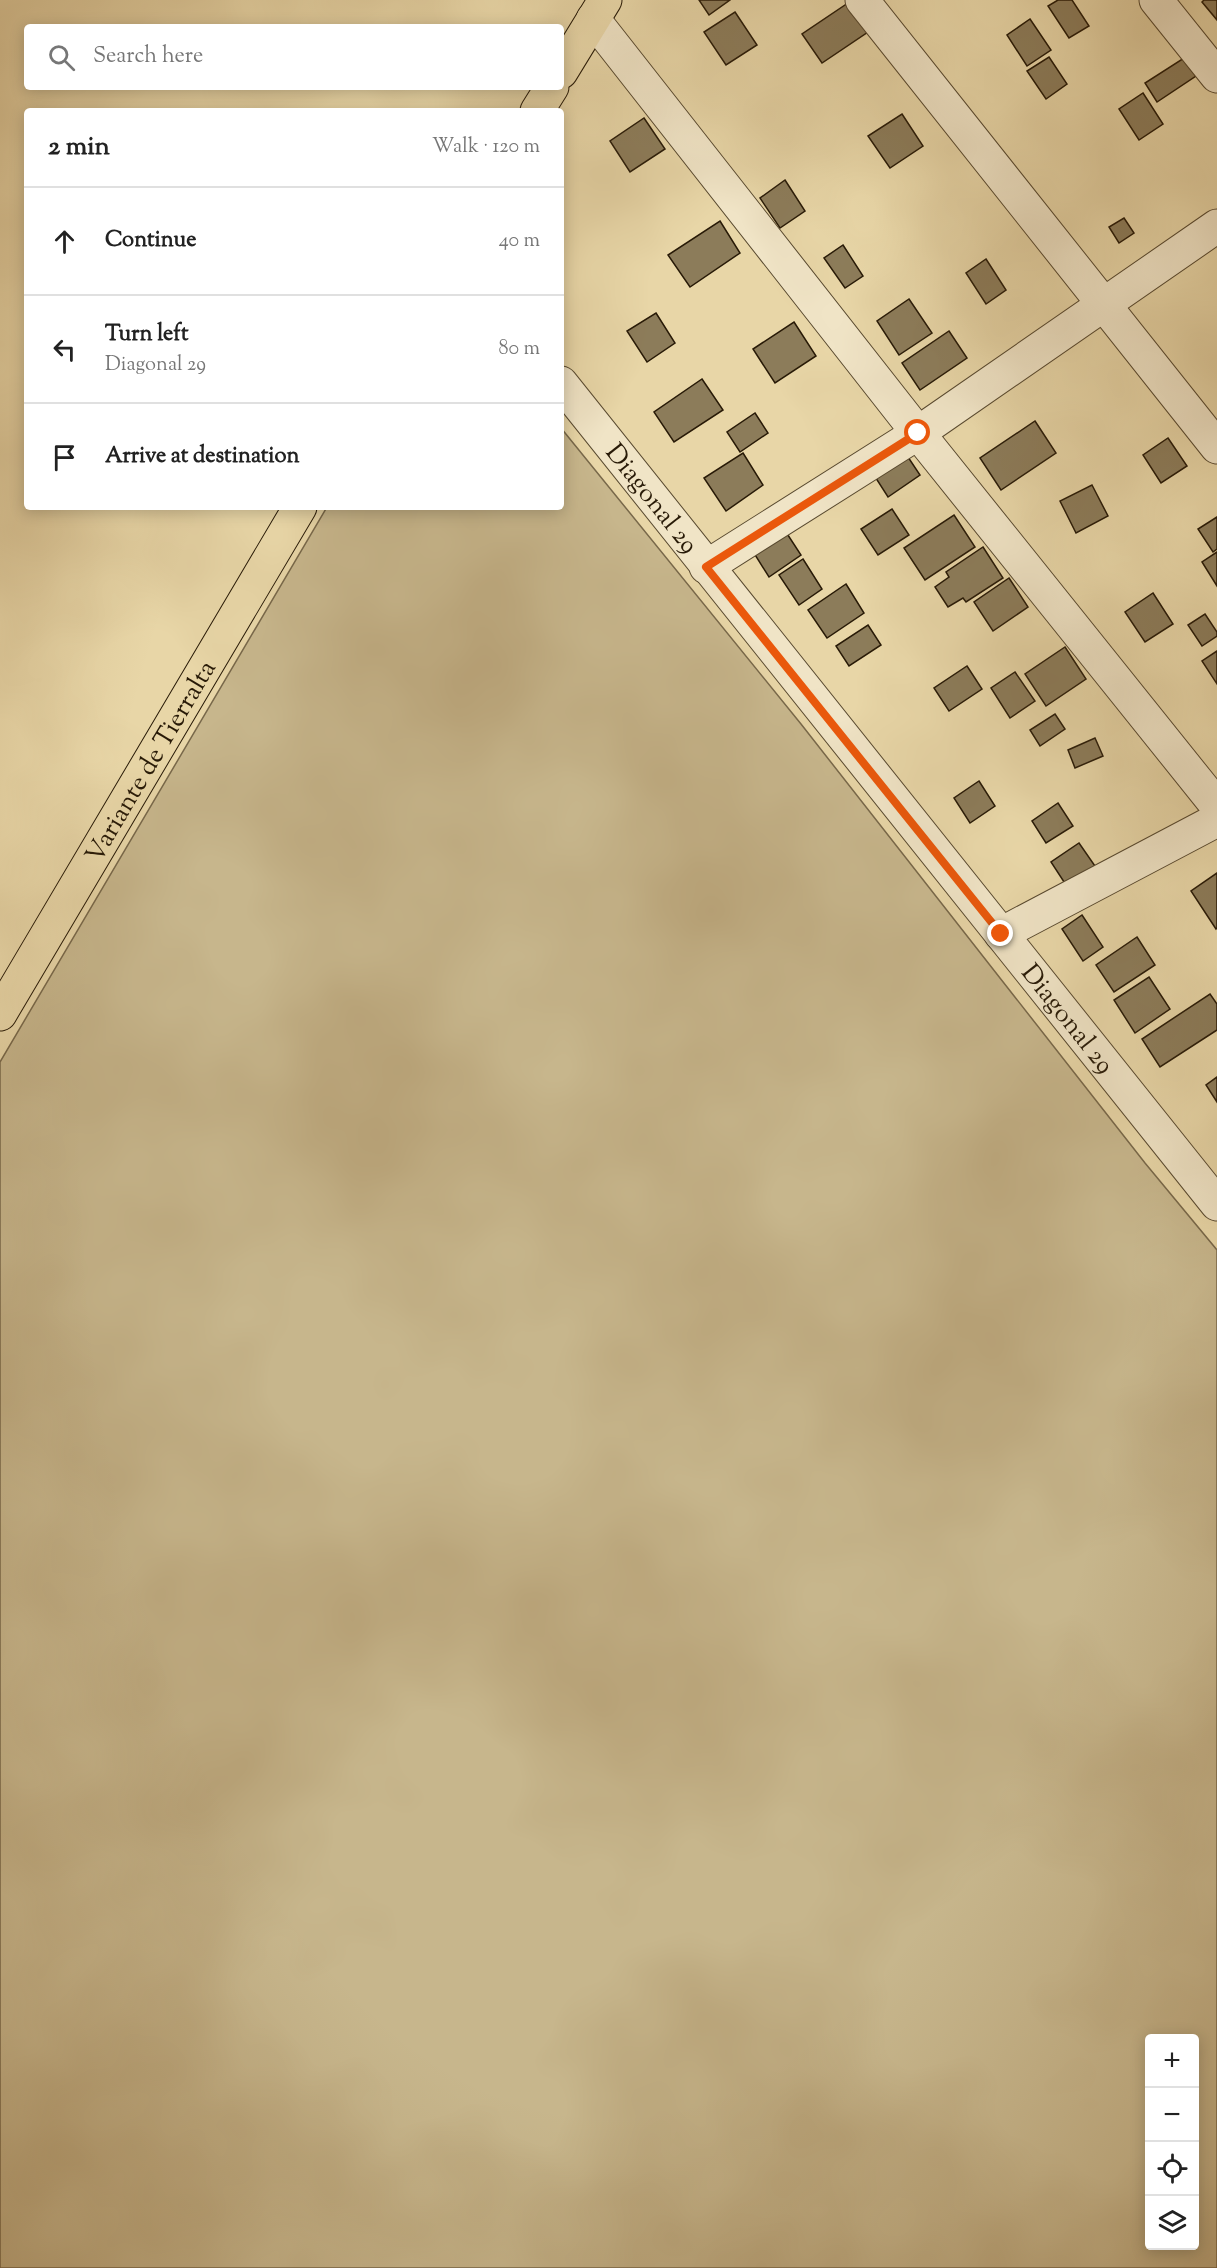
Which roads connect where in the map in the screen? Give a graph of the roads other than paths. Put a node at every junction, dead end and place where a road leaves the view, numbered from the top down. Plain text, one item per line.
1 (862, 0) edge
2 (1156, 0) edge
3 (599, 10) edge
4 (564, 67) edge
5 (1217, 76) edge
6 (550, 90) edge
7 (539, 108) edge
8 (1217, 226) edge
9 (1104, 304) junction
10 (564, 387) edge
11 (918, 433) junction
12 (1217, 447) edge
13 (298, 510) edge
14 (706, 567) junction
15 (1217, 806) edge
16 (1217, 820) edge
17 (1001, 934) junction
18 (0, 1014) edge
19 (1217, 1204) edge

1 - 9 street
2 - 5 street
3 - 4 main road
3 - 11 street
6 - 7 main road
8 - 9 street
9 - 11 street
9 - 12 street
10 - 14 street, Diagonal 29
11 - 14 street
11 - 15 street
13 - 18 main road, Variante de Tierralta
14 - 17 street, Diagonal 29
16 - 17 street
17 - 19 street, Diagonal 29

